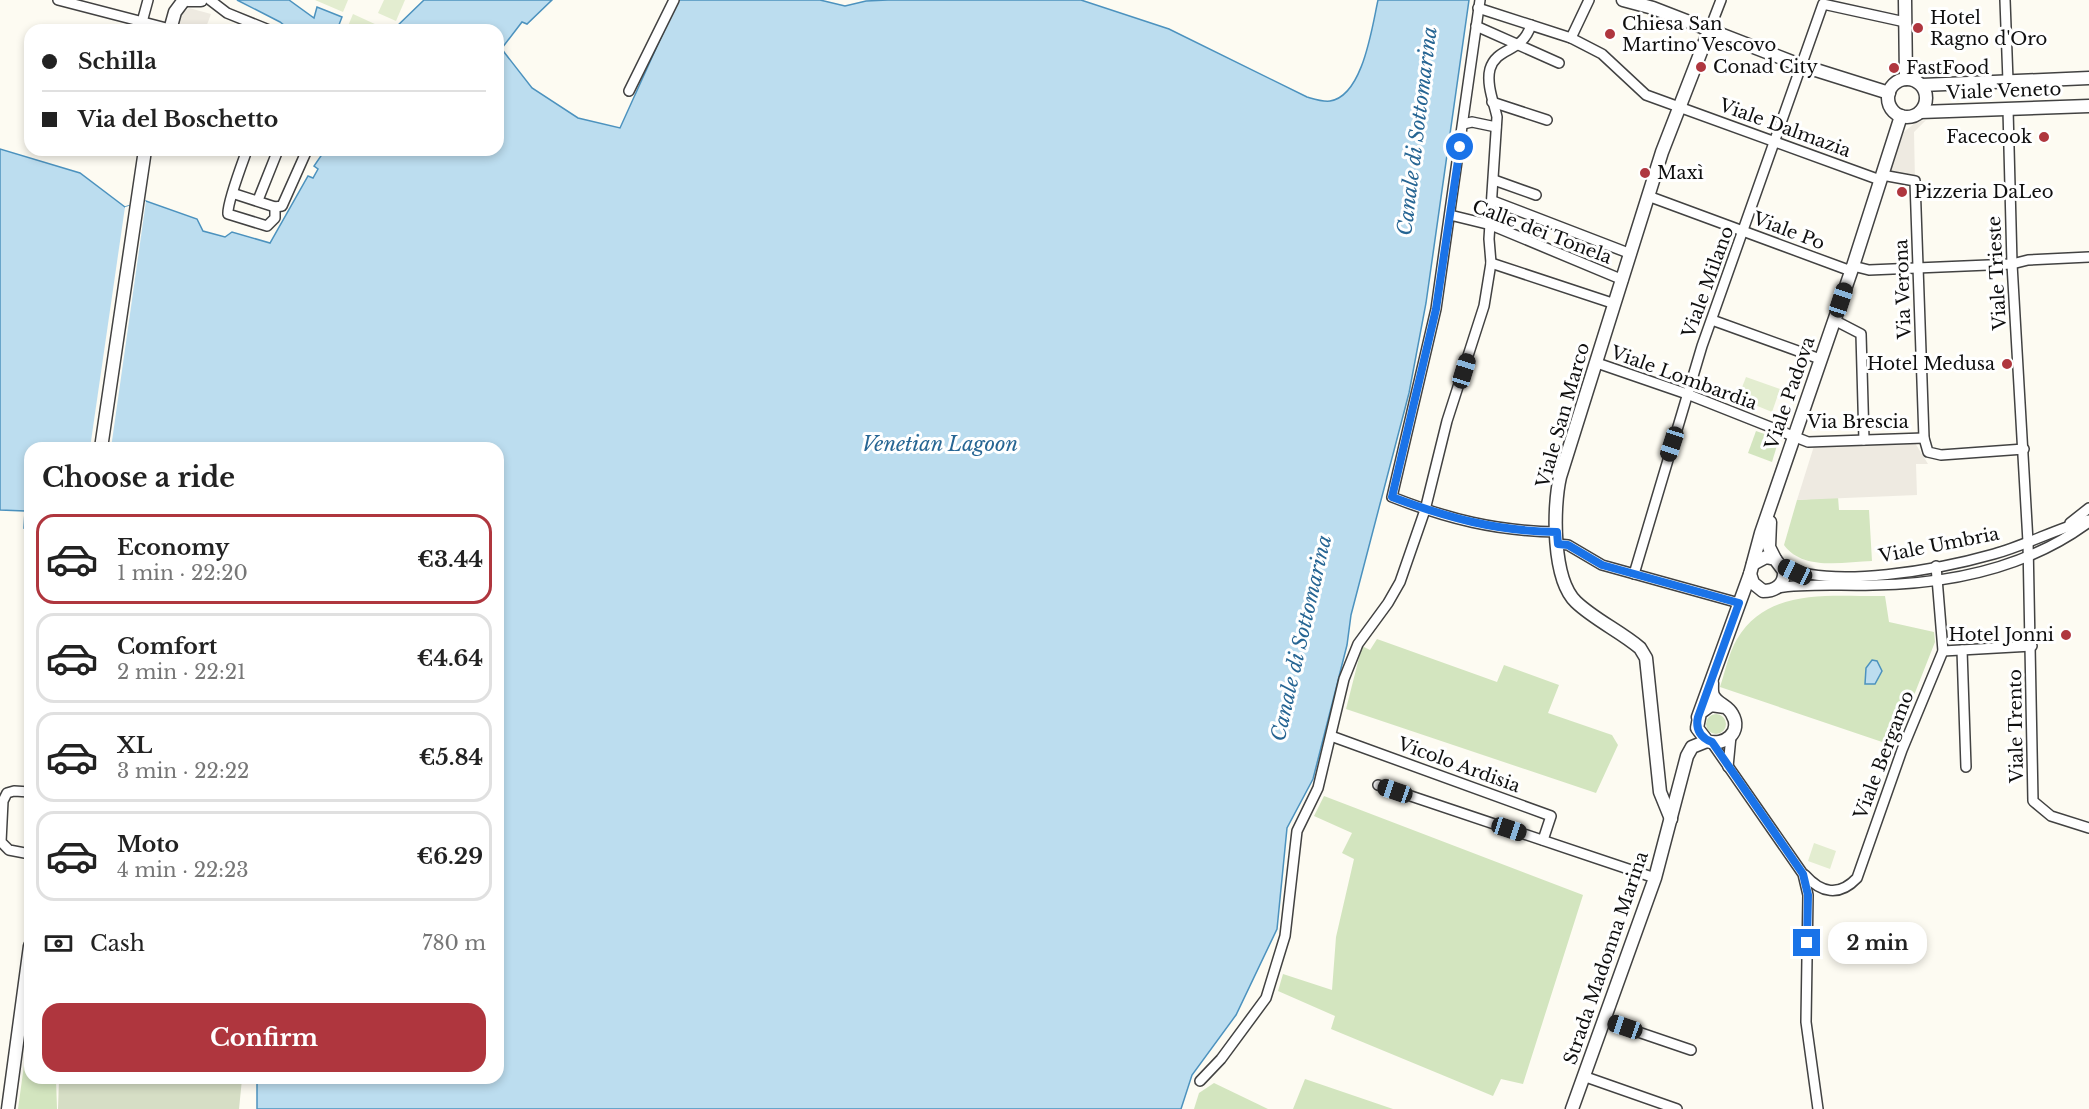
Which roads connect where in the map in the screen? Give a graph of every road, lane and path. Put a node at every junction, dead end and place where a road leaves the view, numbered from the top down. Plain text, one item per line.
1 (58, 0) edge
2 (148, 0) edge
3 (186, 0) edge
4 (201, 0) edge
5 (210, 0) edge
6 (674, 0) edge
7 (1589, 0) edge
8 (1623, 0) edge
9 (1721, 0) edge
10 (1905, 0) edge
11 (2005, 0) edge
12 (1479, 4) edge
13 (142, 22) junction
14 (1905, 22) junction
15 (149, 24) edge
16 (172, 24) edge
17 (254, 24) edge
18 (1531, 25) junction
19 (1476, 26) junction
20 (1708, 31) junction
21 (1571, 38) junction
22 (1520, 45) junction
23 (1559, 63) dead end
24 (1800, 65) junction
25 (2089, 78) edge
26 (1906, 79) junction
27 (2008, 81) junction
28 (1922, 86) junction
29 (629, 91) dead end
30 (1889, 93) junction
31 (1492, 102) junction
32 (2089, 106) edge
33 (1677, 107) junction
34 (2008, 110) junction
35 (1920, 112) junction
36 (1901, 116) junction
37 (1547, 120) dead end
38 (1463, 124) junction
39 (1497, 127) junction
40 (1775, 141) junction
41 (144, 156) edge
42 (245, 156) edge
43 (276, 156) edge
44 (305, 156) edge
45 (1881, 178) junction
46 (1494, 180) junction
47 (235, 194) junction
48 (1536, 195) dead end
49 (1648, 196) junction
50 (258, 200) junction
51 (1493, 201) junction
52 (275, 207) junction
53 (1450, 215) junction
54 (1491, 225) junction
55 (1743, 231) junction
56 (1631, 254) junction
57 (2089, 257) edge
58 (1491, 262) junction
59 (2012, 264) junction
60 (1919, 267) junction
61 (1852, 268) junction
62 (1623, 280) junction
63 (1616, 304) junction
64 (1712, 320) junction
65 (1834, 320) junction
66 (1820, 359) junction
67 (1598, 363) junction
68 (1687, 394) junction
69 (1793, 436) junction
70 (1924, 438) junction
71 (1864, 440) junction
72 (102, 442) edge
73 (2024, 449) junction
74 (2089, 508) edge
75 (1425, 510) junction
76 (1769, 512) junction
77 (2089, 521) edge
78 (2064, 527) junction
79 (2089, 531) edge
80 (2069, 537) junction
81 (1558, 538) junction
82 (2028, 542) junction
83 (2028, 556) junction
84 (1779, 562) junction
85 (1936, 566) junction
86 (1752, 569) junction
87 (1634, 574) junction
88 (1938, 580) junction
89 (1777, 588) junction
90 (1763, 591) junction
91 (1737, 608) junction
92 (2032, 646) junction
93 (1962, 650) junction
94 (1943, 651) junction
95 (1713, 676) junction
96 (1725, 707) junction
97 (1698, 717) junction
98 (1330, 736) junction
99 (1731, 736) junction
100 (1710, 742) junction
101 (1728, 767) junction
102 (1966, 767) dead end
103 (0, 784) edge
104 (1378, 785) dead end
105 (24, 791) edge
106 (7, 793) junction
107 (1671, 819) junction
108 (2089, 828) edge
109 (1543, 840) junction
110 (24, 853) edge
111 (1803, 874) junction
112 (1655, 878) junction
113 (24, 990) edge
114 (1603, 1020) junction
115 (1691, 1050) dead end
116 (1583, 1077) junction
117 (1200, 1081) dead end
118 (8, 1109) edge
119 (1572, 1109) edge
120 (1677, 1109) edge
121 (1818, 1109) edge

1 - 13 street
2 - 13 street
3 - 4 street
3 - 16 street
5 - 17 street
6 - 29 street
7 - 21 street
8 - 20 street
9 - 20 street, Viale San Marco
10 - 14 street
11 - 27 street
12 - 18 street, Viale Dalmazia
12 - 19 street
13 - 15 street
14 - 24 street, Viale Milano
14 - 26 street
18 - 21 street, Viale Dalmazia
18 - 22 street
19 - 22 street
19 - 38 street
20 - 24 street
20 - 33 street, Viale San Marco
21 - 33 street, Viale Dalmazia
22 - 23 street
22 - 31 street
24 - 30 street
24 - 40 street, Viale Milano
25 - 27 street, Viale Veneto
26 - 28 street
26 - 30 street
27 - 28 street, Viale Veneto
28 - 35 street
30 - 36 street
31 - 37 street
31 - 39 street
32 - 34 street, Viale Veneto
33 - 40 street, Viale Dalmazia
33 - 49 street, Viale San Marco
34 - 35 street, Viale Veneto
34 - 59 street, Viale Trieste
35 - 36 street
36 - 45 street, Viale Padova
38 - 39 street
38 - 53 street
39 - 46 street
40 - 45 street, Viale Dalmazia
40 - 55 street, Viale Milano
41 - 72 street
42 - 47 street
43 - 50 street
44 - 52 street
45 - 60 street, Via Verona
45 - 61 street, Viale Padova
46 - 48 street
46 - 51 street
47 - 50 street
47 - 52 street
49 - 55 street, Viale Po
49 - 56 street, Viale San Marco
50 - 52 street
51 - 54 street
51 - 56 street
53 - 54 street, Calle dei Tonela
53 - 75 street
54 - 58 street
54 - 62 street, Calle dei Tonela
55 - 61 street, Viale Po
55 - 64 street, Viale Milano
56 - 62 street, Viale San Marco
57 - 59 street, Viale Po
58 - 63 street
58 - 75 street
59 - 60 street, Viale Po
59 - 73 street, Viale Trieste
60 - 61 street, Viale Po
60 - 70 street, Via Verona
61 - 65 street, Viale Padova
62 - 63 street, Viale San Marco
63 - 67 street, Viale San Marco
64 - 66 street
64 - 68 street, Viale Milano
65 - 66 street, Viale Padova
65 - 71 street
66 - 69 street, Viale Padova
67 - 68 street, Viale Lombardia
67 - 81 street, Viale San Marco
68 - 69 street, Viale Lombardia
68 - 87 street, Viale Milano
69 - 71 street, Via Brescia
69 - 76 street, Viale Padova
70 - 71 street, Via Brescia
70 - 73 street
73 - 82 street, Viale Trieste
74 - 78 street, Viale Umbria
75 - 81 street
75 - 98 street
76 - 84 street, Viale Padova
76 - 86 street, Viale Padova
77 - 78 street, Viale Umbria
77 - 80 street, Viale Umbria
78 - 82 street, Viale Umbria
79 - 80 street, Viale Umbria
80 - 83 street, Viale Umbria
81 - 87 street
81 - 107 street, Viale San Marco
82 - 83 street, Viale Trento
82 - 85 street, Viale Umbria
83 - 88 street, Viale Umbria
83 - 92 street, Viale Trento
84 - 85 street, Viale Umbria
84 - 86 street
84 - 89 street
85 - 88 street, Viale Bergamo
86 - 90 street
86 - 91 street, Viale Padova
87 - 91 street
88 - 89 street, Viale Umbria
88 - 94 street, Viale Bergamo
89 - 90 street
90 - 91 street
91 - 95 street, Viale Padova
92 - 93 street
92 - 108 street, Viale Trento
93 - 94 street
93 - 102 street
94 - 111 street, Viale Bergamo
95 - 96 street
95 - 97 street, Viale Padova
96 - 97 street
96 - 99 street
97 - 100 street
98 - 109 street, Vicolo Ardisia
98 - 117 street
99 - 100 street
99 - 101 street
100 - 101 street
100 - 107 street
101 - 111 street
103 - 106 street
104 - 109 street
105 - 106 street
106 - 110 street
107 - 112 street, Strada Madonna Marina
109 - 112 street
111 - 121 street
112 - 114 street, Strada Madonna Marina
113 - 118 street
114 - 115 street
114 - 116 street, Strada Madonna Marina
116 - 119 street, Strada Madonna Marina
116 - 120 street

